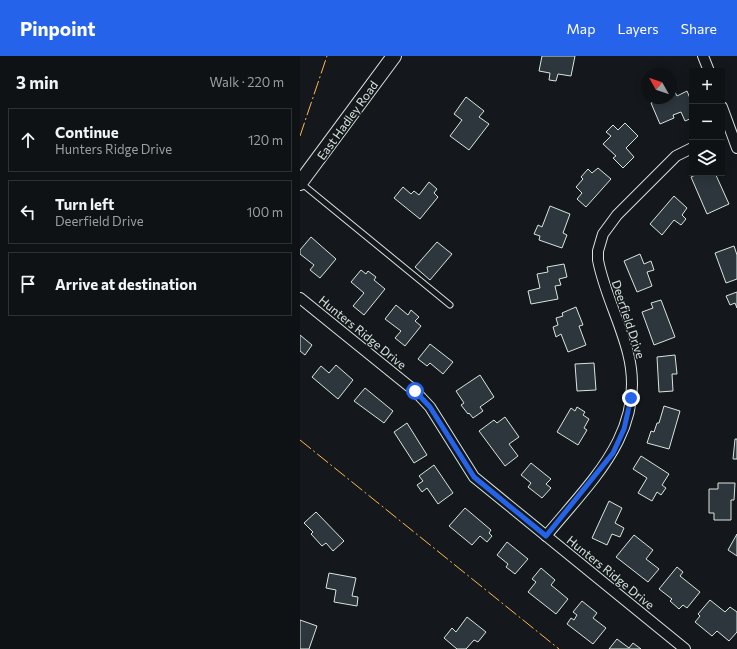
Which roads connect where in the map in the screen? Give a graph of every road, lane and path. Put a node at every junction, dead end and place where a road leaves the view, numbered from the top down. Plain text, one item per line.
1 (394, 56) edge
2 (703, 56) edge
3 (708, 68) edge
4 (725, 123) edge
5 (727, 134) edge
6 (737, 148) edge
7 (689, 150) edge
8 (300, 183) edge
9 (300, 298) edge
10 (450, 305) dead end
11 (546, 536) junction
12 (685, 649) edge

1 - 8 street, East Hadley Road
2 - 3 street
4 - 5 street
5 - 6 street
7 - 11 street, Deerfield Drive
8 - 10 lane
9 - 11 street, Hunters Ridge Drive
11 - 12 street, Hunters Ridge Drive

